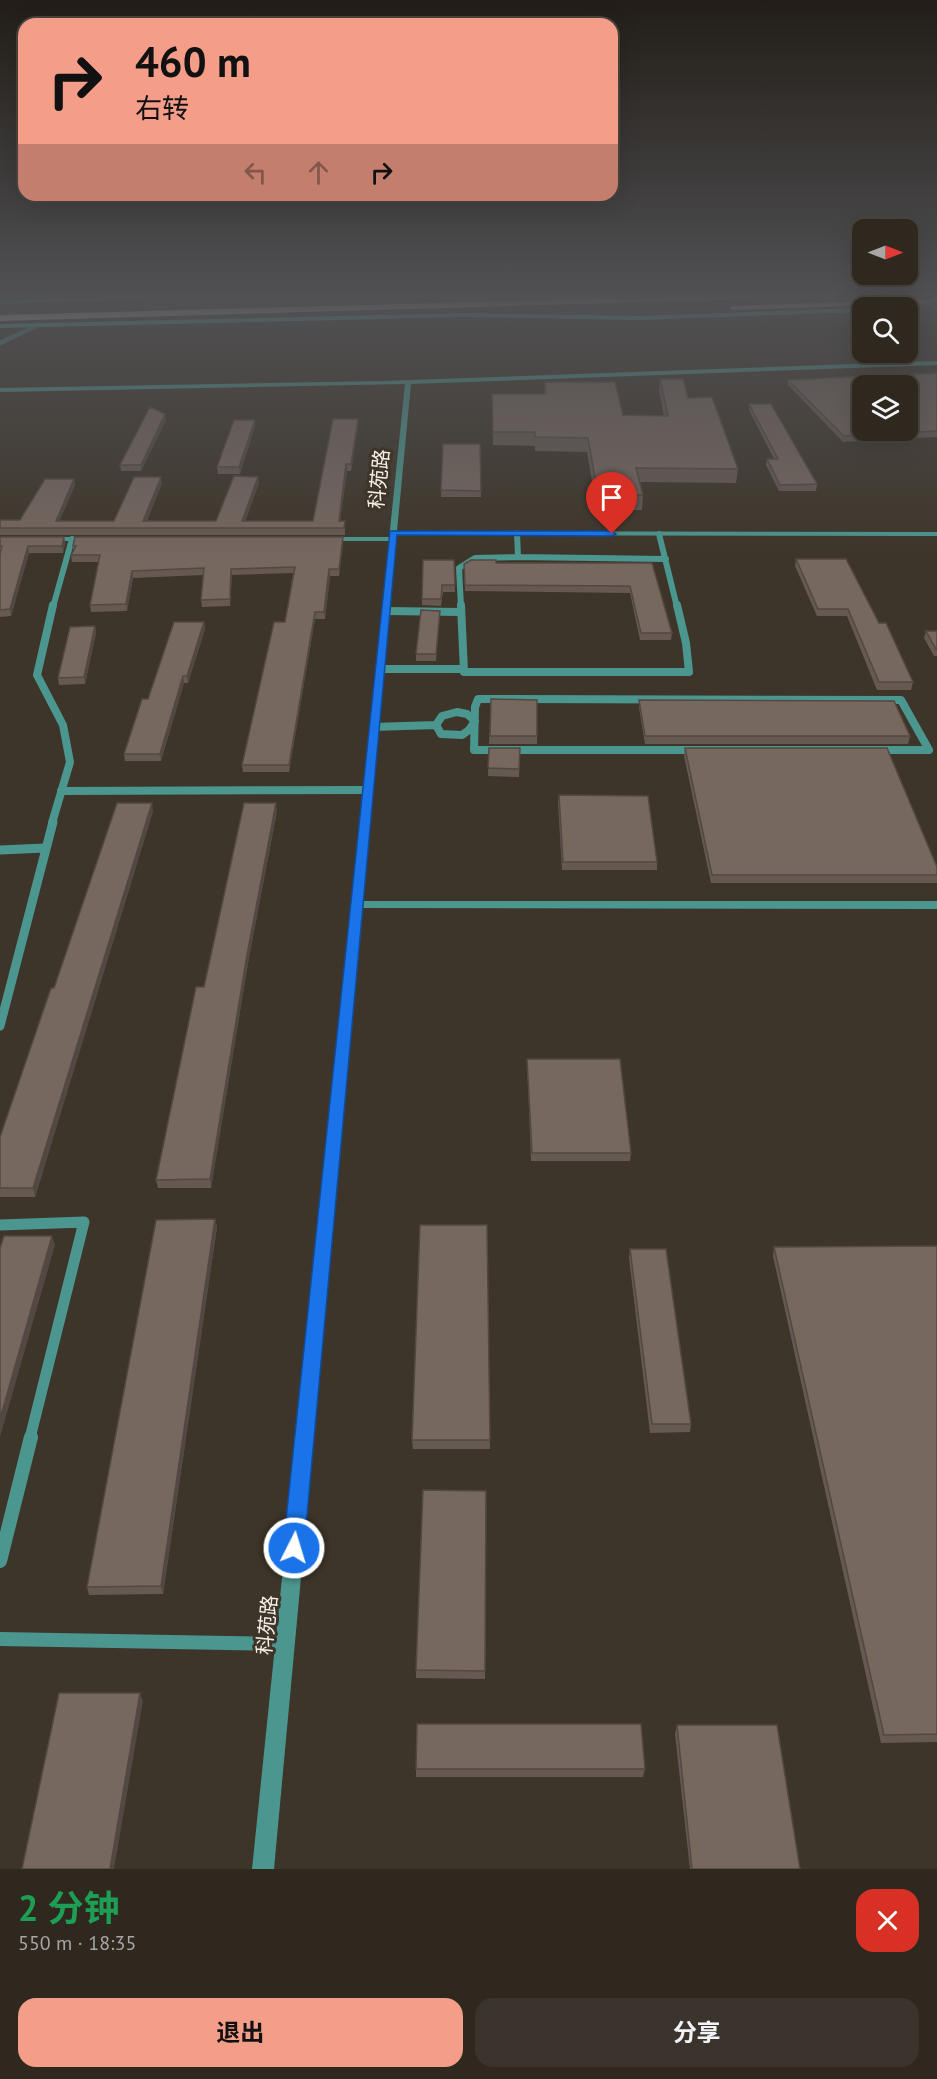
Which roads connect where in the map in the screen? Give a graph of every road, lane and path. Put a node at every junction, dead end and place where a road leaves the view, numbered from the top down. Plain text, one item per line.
1 (295, 384) edge
2 (408, 384) edge
3 (0, 390) edge
4 (517, 533) junction
5 (660, 534) junction
6 (937, 534) edge
7 (393, 536) junction
8 (36, 539) edge
9 (72, 539) junction
10 (103, 539) edge
11 (323, 539) edge
12 (518, 557) junction
13 (666, 560) junction
14 (385, 611) junction
15 (461, 612) junction
16 (379, 669) junction
17 (464, 669) junction
18 (475, 720) junction
19 (436, 725) junction
20 (373, 728) junction
21 (368, 790) junction
22 (62, 791) junction
23 (45, 848) junction
24 (0, 850) edge
25 (356, 904) junction
26 (937, 905) edge
27 (0, 1026) edge
28 (0, 1225) edge
29 (0, 1561) edge
30 (0, 1639) edge
31 (284, 1644) junction
32 (262, 1869) edge

1 - 3 street
2 - 7 street, 科苑路
4 - 5 street
4 - 7 street
4 - 12 lane
5 - 6 street
5 - 13 lane
7 - 11 street
7 - 14 street, 科苑路
8 - 9 street
9 - 10 street
9 - 22 lane
12 - 13 lane
12 - 15 lane
13 - 17 lane
14 - 15 lane
14 - 16 street, 科苑路
15 - 17 lane
16 - 17 lane
16 - 20 street, 科苑路
18 - 18 lane
18 - 19 lane
18 - 19 lane
19 - 20 lane
20 - 21 street, 科苑路
21 - 22 lane
21 - 25 street, 科苑路
22 - 23 lane
23 - 24 lane
23 - 27 lane
25 - 26 street
25 - 31 street, 科苑路
28 - 29 lane
30 - 31 lane
31 - 32 street, 科苑路

